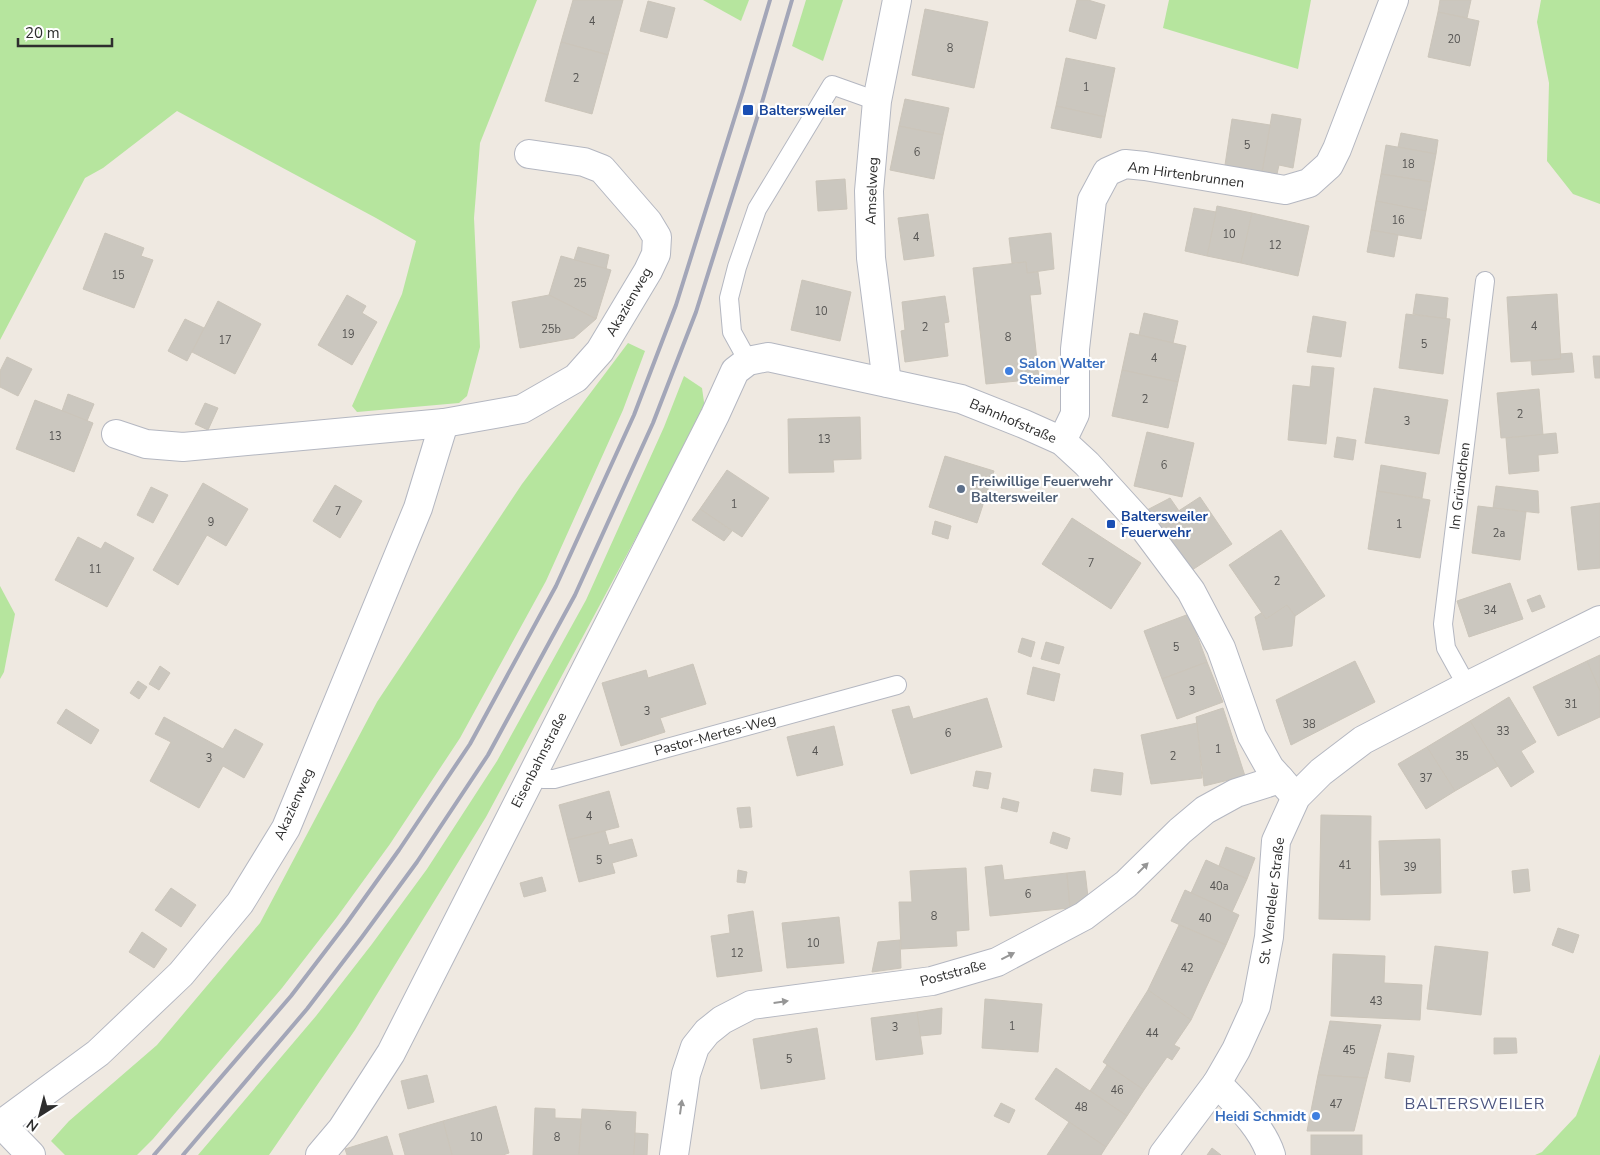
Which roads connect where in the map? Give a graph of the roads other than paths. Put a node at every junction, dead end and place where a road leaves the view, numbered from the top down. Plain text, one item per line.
1 (897, 0) edge
2 (1394, 0) edge
3 (877, 101) junction
4 (529, 154) dead end
5 (1485, 281) dead end
6 (748, 361) junction
7 (887, 383) junction
8 (444, 422) junction
9 (116, 434) dead end
10 (1062, 441) junction
11 (1600, 620) edge
12 (897, 685) dead end
13 (1467, 686) junction
14 (532, 774) junction
15 (1288, 788) junction
16 (1217, 1083) junction
17 (0, 1124) edge
18 (31, 1155) edge
19 (320, 1155) edge
20 (674, 1155) edge
21 (1163, 1155) edge
22 (1271, 1155) edge

1 - 3 street, Amselweg
2 - 10 street, Am Hirtenbrunnen
3 - 6 lane
3 - 7 street, Amselweg
4 - 8 street, Akazienweg
5 - 13 lane, Im Gründchen
6 - 7 street, Bahnhofstraße
6 - 14 street, Eisenbahnstraße
7 - 10 street, Bahnhofstraße
8 - 9 street, Akazienweg
8 - 17 street, Akazienweg
10 - 15 street, Bahnhofstraße
11 - 13 street, St. Wendeler Straße
12 - 14 lane, Pastor-Mertes-Weg
13 - 15 street, St. Wendeler Straße
14 - 19 street, Eisenbahnstraße
15 - 16 street, St. Wendeler Straße
20 -> 15 street, Poststraße
16 - 21 street, St. Wendeler Straße
16 - 22 street
17 - 18 street

